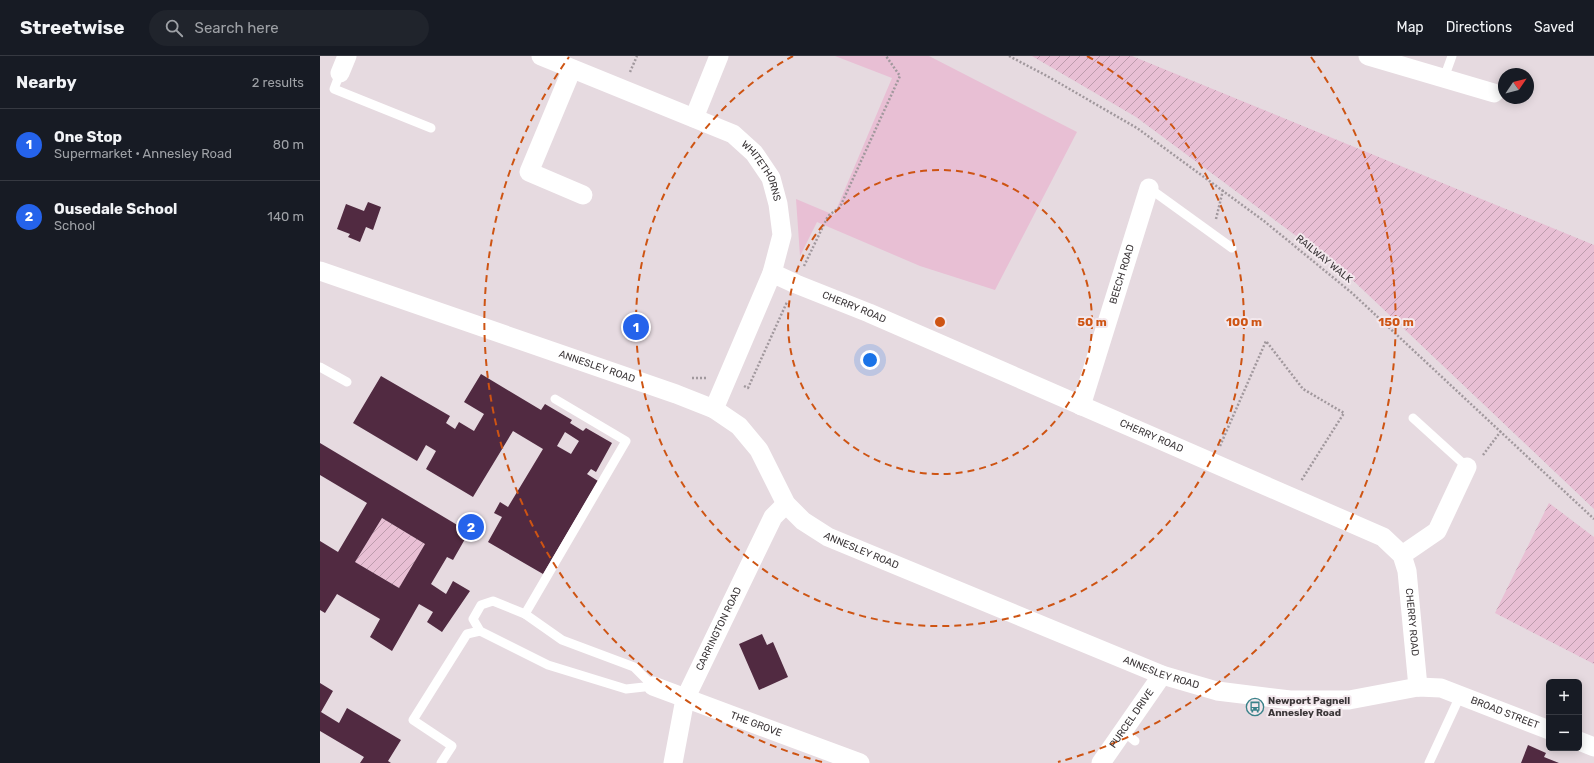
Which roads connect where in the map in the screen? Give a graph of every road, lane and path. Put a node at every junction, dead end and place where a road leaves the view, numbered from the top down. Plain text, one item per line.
1 (541, 56) edge
2 (719, 56) edge
3 (886, 56) edge
4 (1009, 56) edge
5 (1368, 56) edge
6 (1452, 56) edge
7 (344, 64) edge
8 (572, 69) junction
9 (1444, 78) junction
10 (1494, 93) dead end
11 (694, 118) junction
12 (430, 128) dead end
13 (1149, 188) joint
14 (1223, 190) junction
15 (583, 195) dead end
16 (828, 216) dead end
17 (1212, 232) junction
18 (1232, 248) dead end
19 (320, 271) edge
20 (772, 273) junction
21 (320, 367) edge
22 (347, 382) dead end
23 (554, 399) dead end
24 (1081, 406) junction
25 (714, 409) junction
26 (1413, 418) dead end
27 (1501, 431) junction
28 (1213, 463) junction
29 (1467, 468) junction
30 (1290, 497) junction
31 (786, 504) junction
32 (1594, 519) edge
33 (1402, 555) junction
34 (525, 614) junction
35 (480, 631) junction
36 (1162, 675) junction
37 (653, 686) junction
38 (1418, 687) junction
39 (1460, 696) junction
40 (685, 698) junction
41 (1546, 729) edge
42 (1582, 743) edge
43 (1594, 747) edge
44 (441, 763) edge
45 (673, 763) edge
46 (860, 763) edge
47 (1101, 763) edge
48 (1429, 763) edge

1 - 8 street, WHITETHORNS
2 - 11 street
3 - 16 path
4 - 14 path, RAILWAY WALK
5 - 9 street
6 - 9 lane
7 - 12 lane
8 - 11 street, WHITETHORNS
8 - 15 street
9 - 10 street
11 - 20 street, WHITETHORNS
13 - 17 lane
13 - 24 street, BEECH ROAD
14 - 17 path
14 - 27 path, RAILWAY WALK
17 - 18 lane
19 - 25 street, ANNESLEY ROAD
20 - 24 street, CHERRY ROAD
20 - 25 street, WHITETHORNS
21 - 22 lane
23 - 34 lane
24 - 28 street, CHERRY ROAD
25 - 31 street, ANNESLEY ROAD
26 - 29 lane
27 - 29 path
27 - 32 path, RAILWAY WALK
28 - 30 street, CHERRY ROAD
28 - 30 path
29 - 33 street
30 - 33 street, CHERRY ROAD
31 - 36 street, ANNESLEY ROAD
31 - 40 street, CARRINGTON ROAD
33 - 38 street, CHERRY ROAD
34 - 35 lane
34 - 37 lane
35 - 37 lane
35 - 44 lane
36 - 38 street, ANNESLEY ROAD
36 - 47 street, PURCEL DRIVE
37 - 40 street, THE GROVE
38 - 39 street, ANNESLEY ROAD
39 - 41 street, BROAD STREET
39 - 48 lane
40 - 45 street, CARRINGTON ROAD
40 - 46 street, THE GROVE
42 - 43 street

